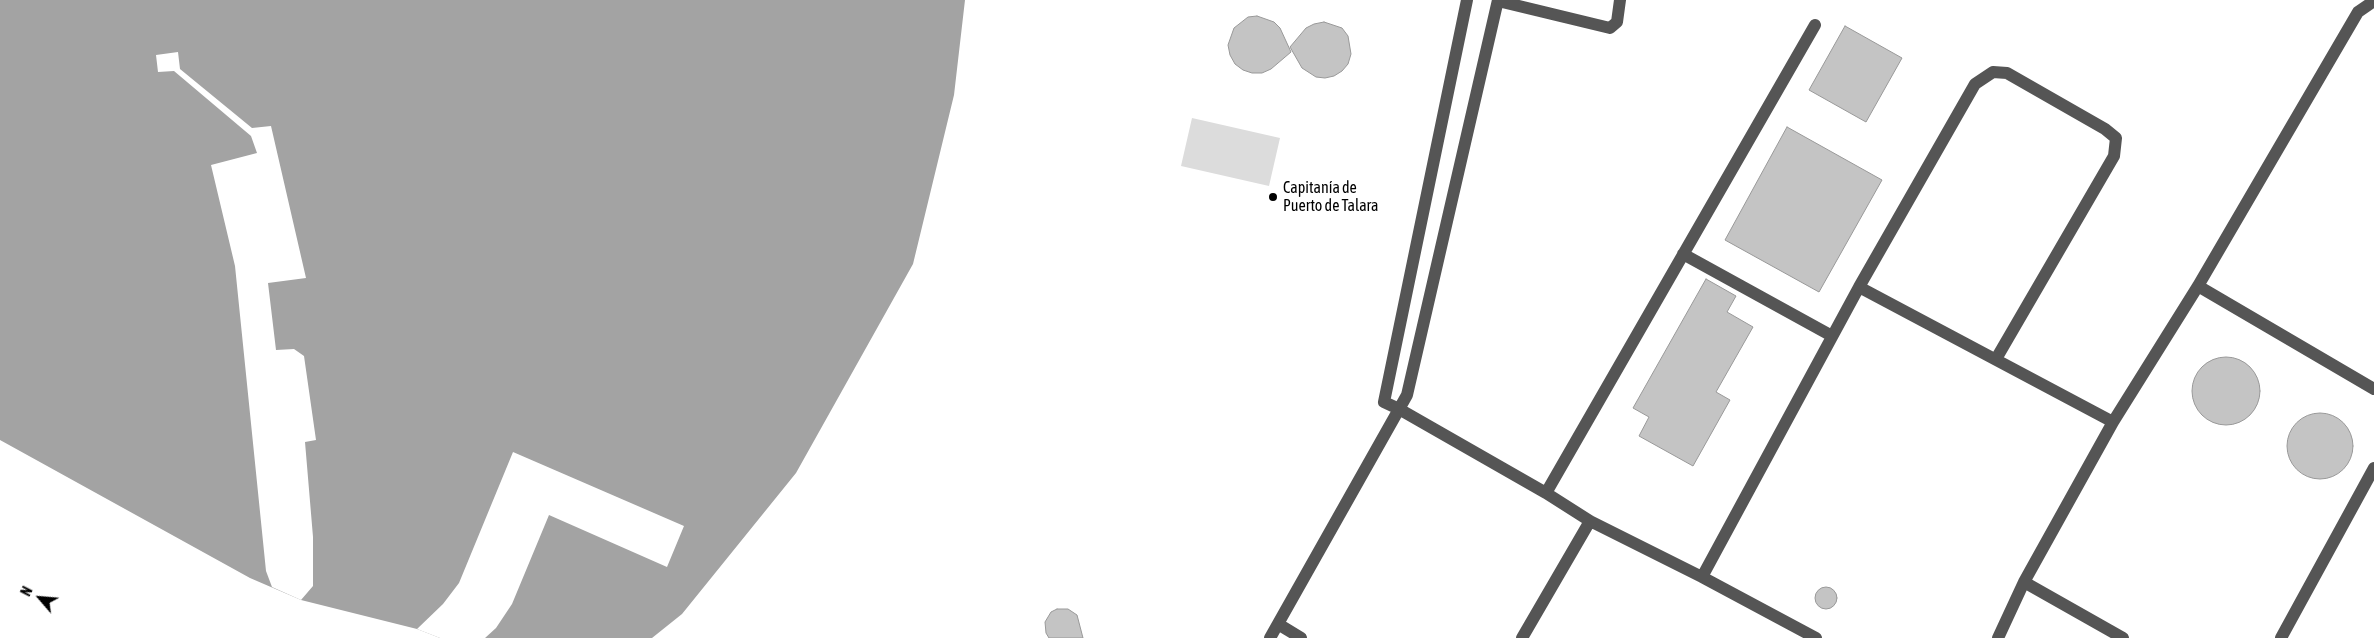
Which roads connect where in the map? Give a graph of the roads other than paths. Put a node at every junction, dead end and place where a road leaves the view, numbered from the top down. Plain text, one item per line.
1 (1467, 0) edge
2 (1498, 0) edge
3 (1620, 0) edge
4 (2374, 2) edge
5 (1815, 25) dead end
6 (1683, 254) junction
7 (2198, 286) junction
8 (1859, 287) junction
9 (1832, 336) junction
10 (1996, 359) junction
11 (2374, 388) edge
12 (1399, 408) junction
13 (2113, 422) junction
14 (2374, 468) edge
15 (1546, 493) junction
16 (1590, 521) junction
17 (1702, 577) junction
18 (2024, 582) junction
19 (1278, 624) junction
20 (1270, 638) edge
21 (1301, 638) edge
22 (1522, 638) edge
23 (1816, 638) edge
24 (1998, 638) edge
25 (2123, 638) edge
26 (2281, 638) edge

1 - 12 street
2 - 3 street
2 - 12 street
4 - 7 street
5 - 6 street
6 - 9 street
6 - 15 street
7 - 11 street
7 - 13 street
8 - 9 street
8 - 10 street
8 - 10 street
9 - 17 street
10 - 13 street
12 - 15 street
12 - 19 street
13 - 18 street
14 - 26 street
15 - 16 street
16 - 17 street
16 - 22 street
17 - 23 street
18 - 24 street
18 - 25 street
19 - 20 street
19 - 21 street

